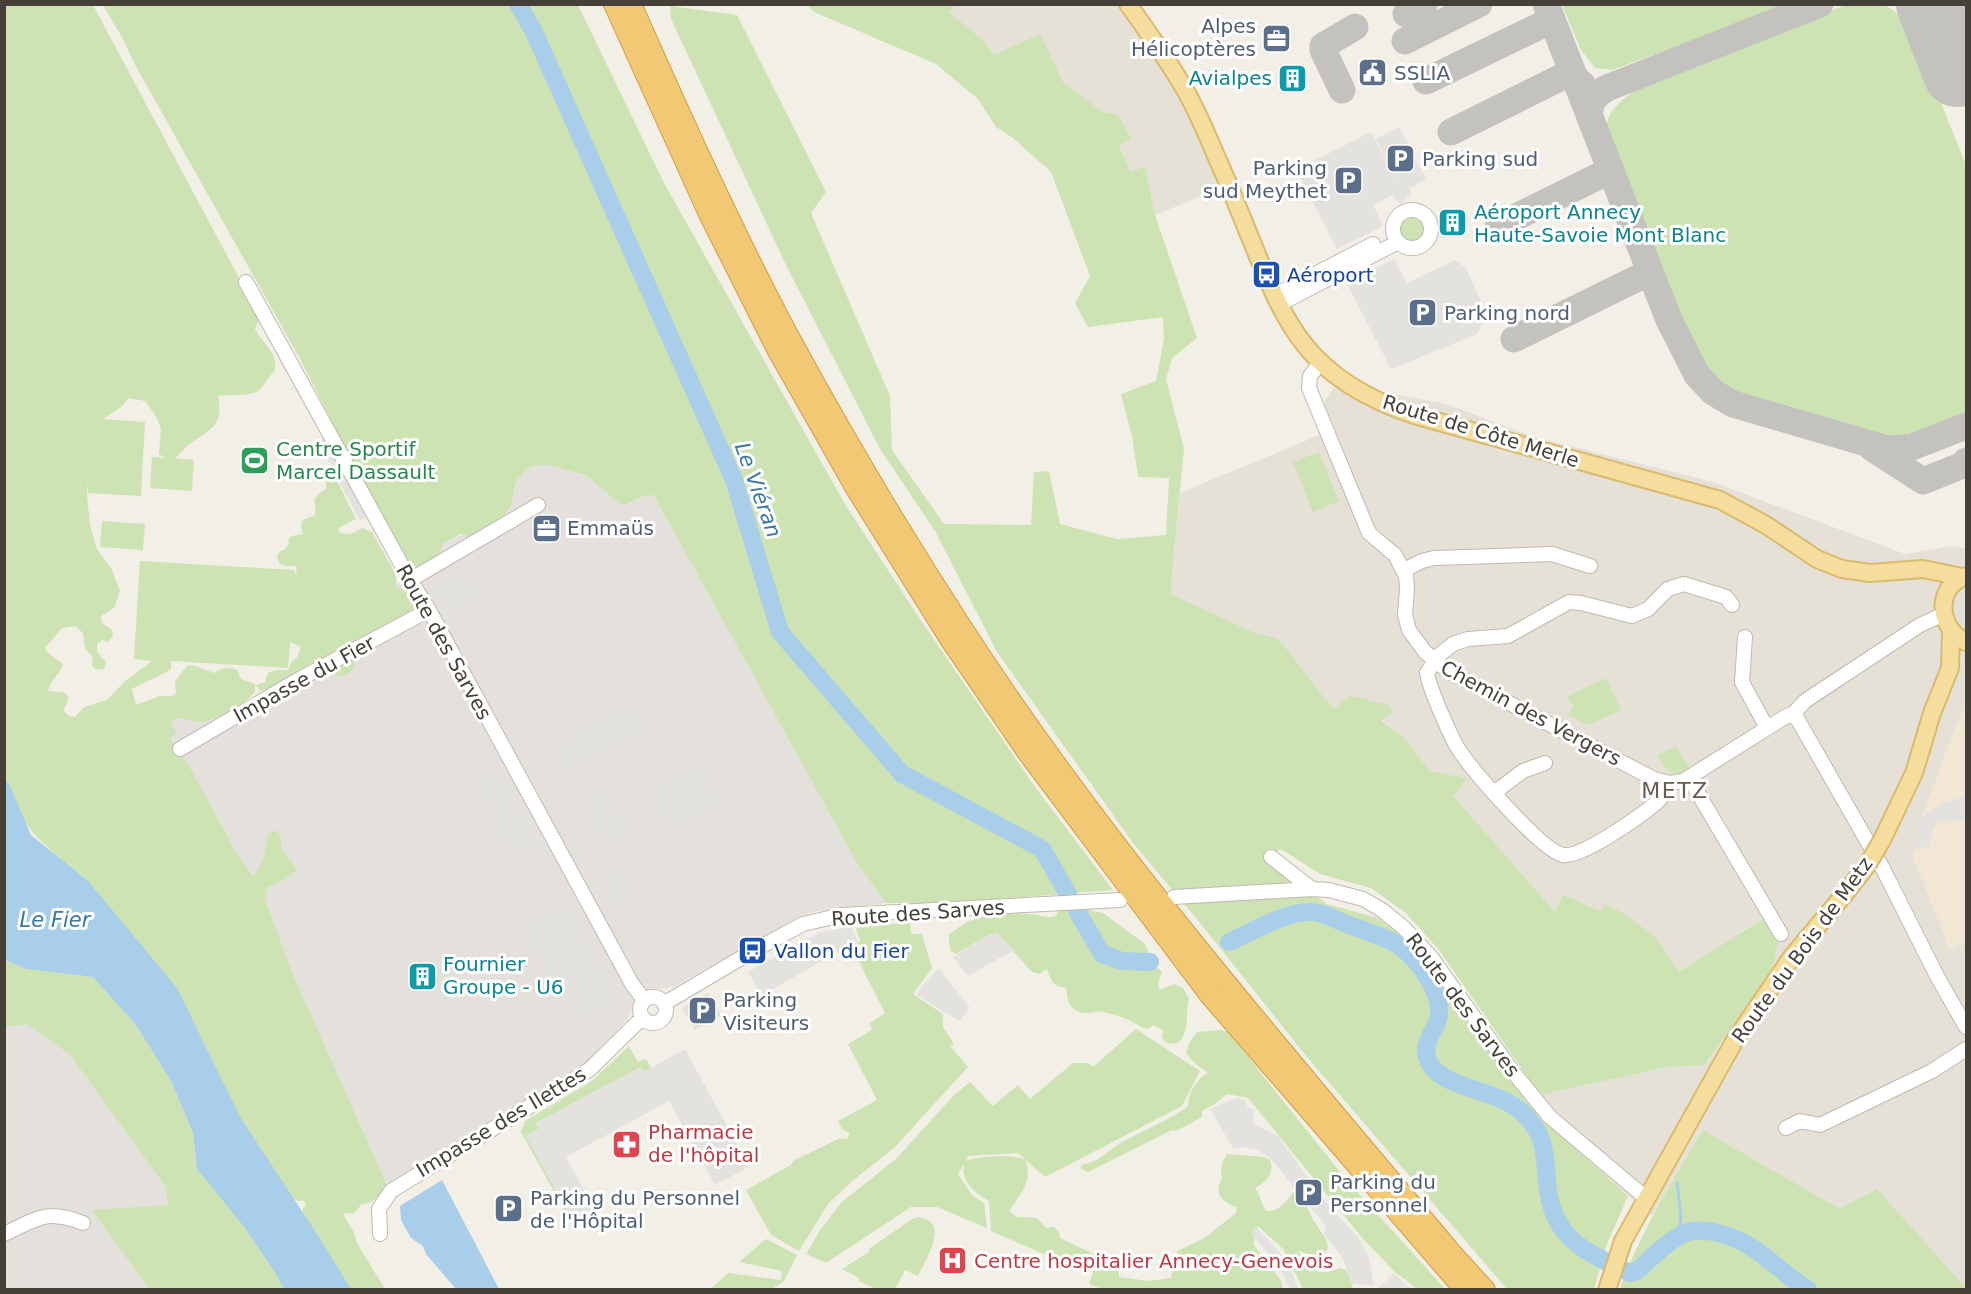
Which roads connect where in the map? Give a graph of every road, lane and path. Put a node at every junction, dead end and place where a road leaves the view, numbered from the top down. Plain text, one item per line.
1 (614, 4) edge
2 (631, 4) edge
3 (1128, 4) edge
4 (1396, 238) dead end
5 (246, 282) dead end
6 (1277, 300) junction
7 (1321, 362) junction
8 (538, 505) dead end
9 (1590, 566) dead end
10 (1404, 570) junction
11 (1930, 571) junction
12 (1964, 577) edge
13 (410, 580) junction
14 (1946, 596) junction
15 (1732, 605) dead end
16 (429, 610) junction
17 (1944, 614) junction
18 (1951, 631) junction
19 (1745, 637) dead end
20 (1966, 642) edge
21 (1966, 652) edge
22 (1434, 662) junction
23 (1950, 668) junction
24 (1794, 713) junction
25 (1767, 728) junction
26 (180, 749) dead end
27 (1545, 763) dead end
28 (1689, 778) junction
29 (1670, 783) junction
30 (1495, 792) junction
31 (1271, 856) dead end
32 (1312, 889) junction
33 (1174, 897) dead end
34 (1120, 900) dead end
35 (1780, 934) dead end
36 (644, 1000) junction
37 (664, 1004) junction
38 (642, 1018) junction
39 (1966, 1027) edge
40 (1966, 1049) edge
41 (1786, 1128) dead end
42 (1646, 1198) junction
43 (83, 1223) dead end
44 (380, 1233) dead end
45 (4, 1234) edge
46 (1608, 1283) edge
47 (1465, 1290) edge
48 (1485, 1290) edge

1 - 47 highway
2 - 48 highway
3 - 6 main road, Route de Côte Merle
4 - 6 street
5 - 13 street, Route des Sarves
6 - 7 main road, Route de Côte Merle
7 - 10 street
7 - 11 main road, Route de Côte Merle
8 - 13 street
9 - 10 street
10 - 22 street
11 - 12 main road, Route de Côte Merle
11 - 14 main road
12 - 14 main road
13 - 16 street, Route des Sarves
14 - 17 main road
15 - 22 street, Chemin des Vergers
16 - 26 street, Impasse du Fier
16 - 36 street, Route des Sarves
17 - 18 main road
17 - 24 street
18 - 20 main road
18 - 23 main road, Route du Bois de Metz
19 - 25 street
21 - 23 main road, Route du Bois de Metz
22 - 29 street, Chemin des Vergers
22 - 30 street
23 - 42 main road, Route du Bois de Metz, bridge
24 - 25 street
24 - 39 street
25 - 28 street
27 - 30 street
28 - 29 street
28 - 35 street
29 - 30 street
31 - 32 street
32 - 33 street, Route des Sarves
32 - 42 street, Route des Sarves
34 - 37 street, Route des Sarves
36 - 37 street
36 - 38 street
37 - 38 street
38 - 44 street, Impasse des Ilettes
40 - 41 street
42 - 46 main road, Route du Bois de Metz
43 - 45 street

